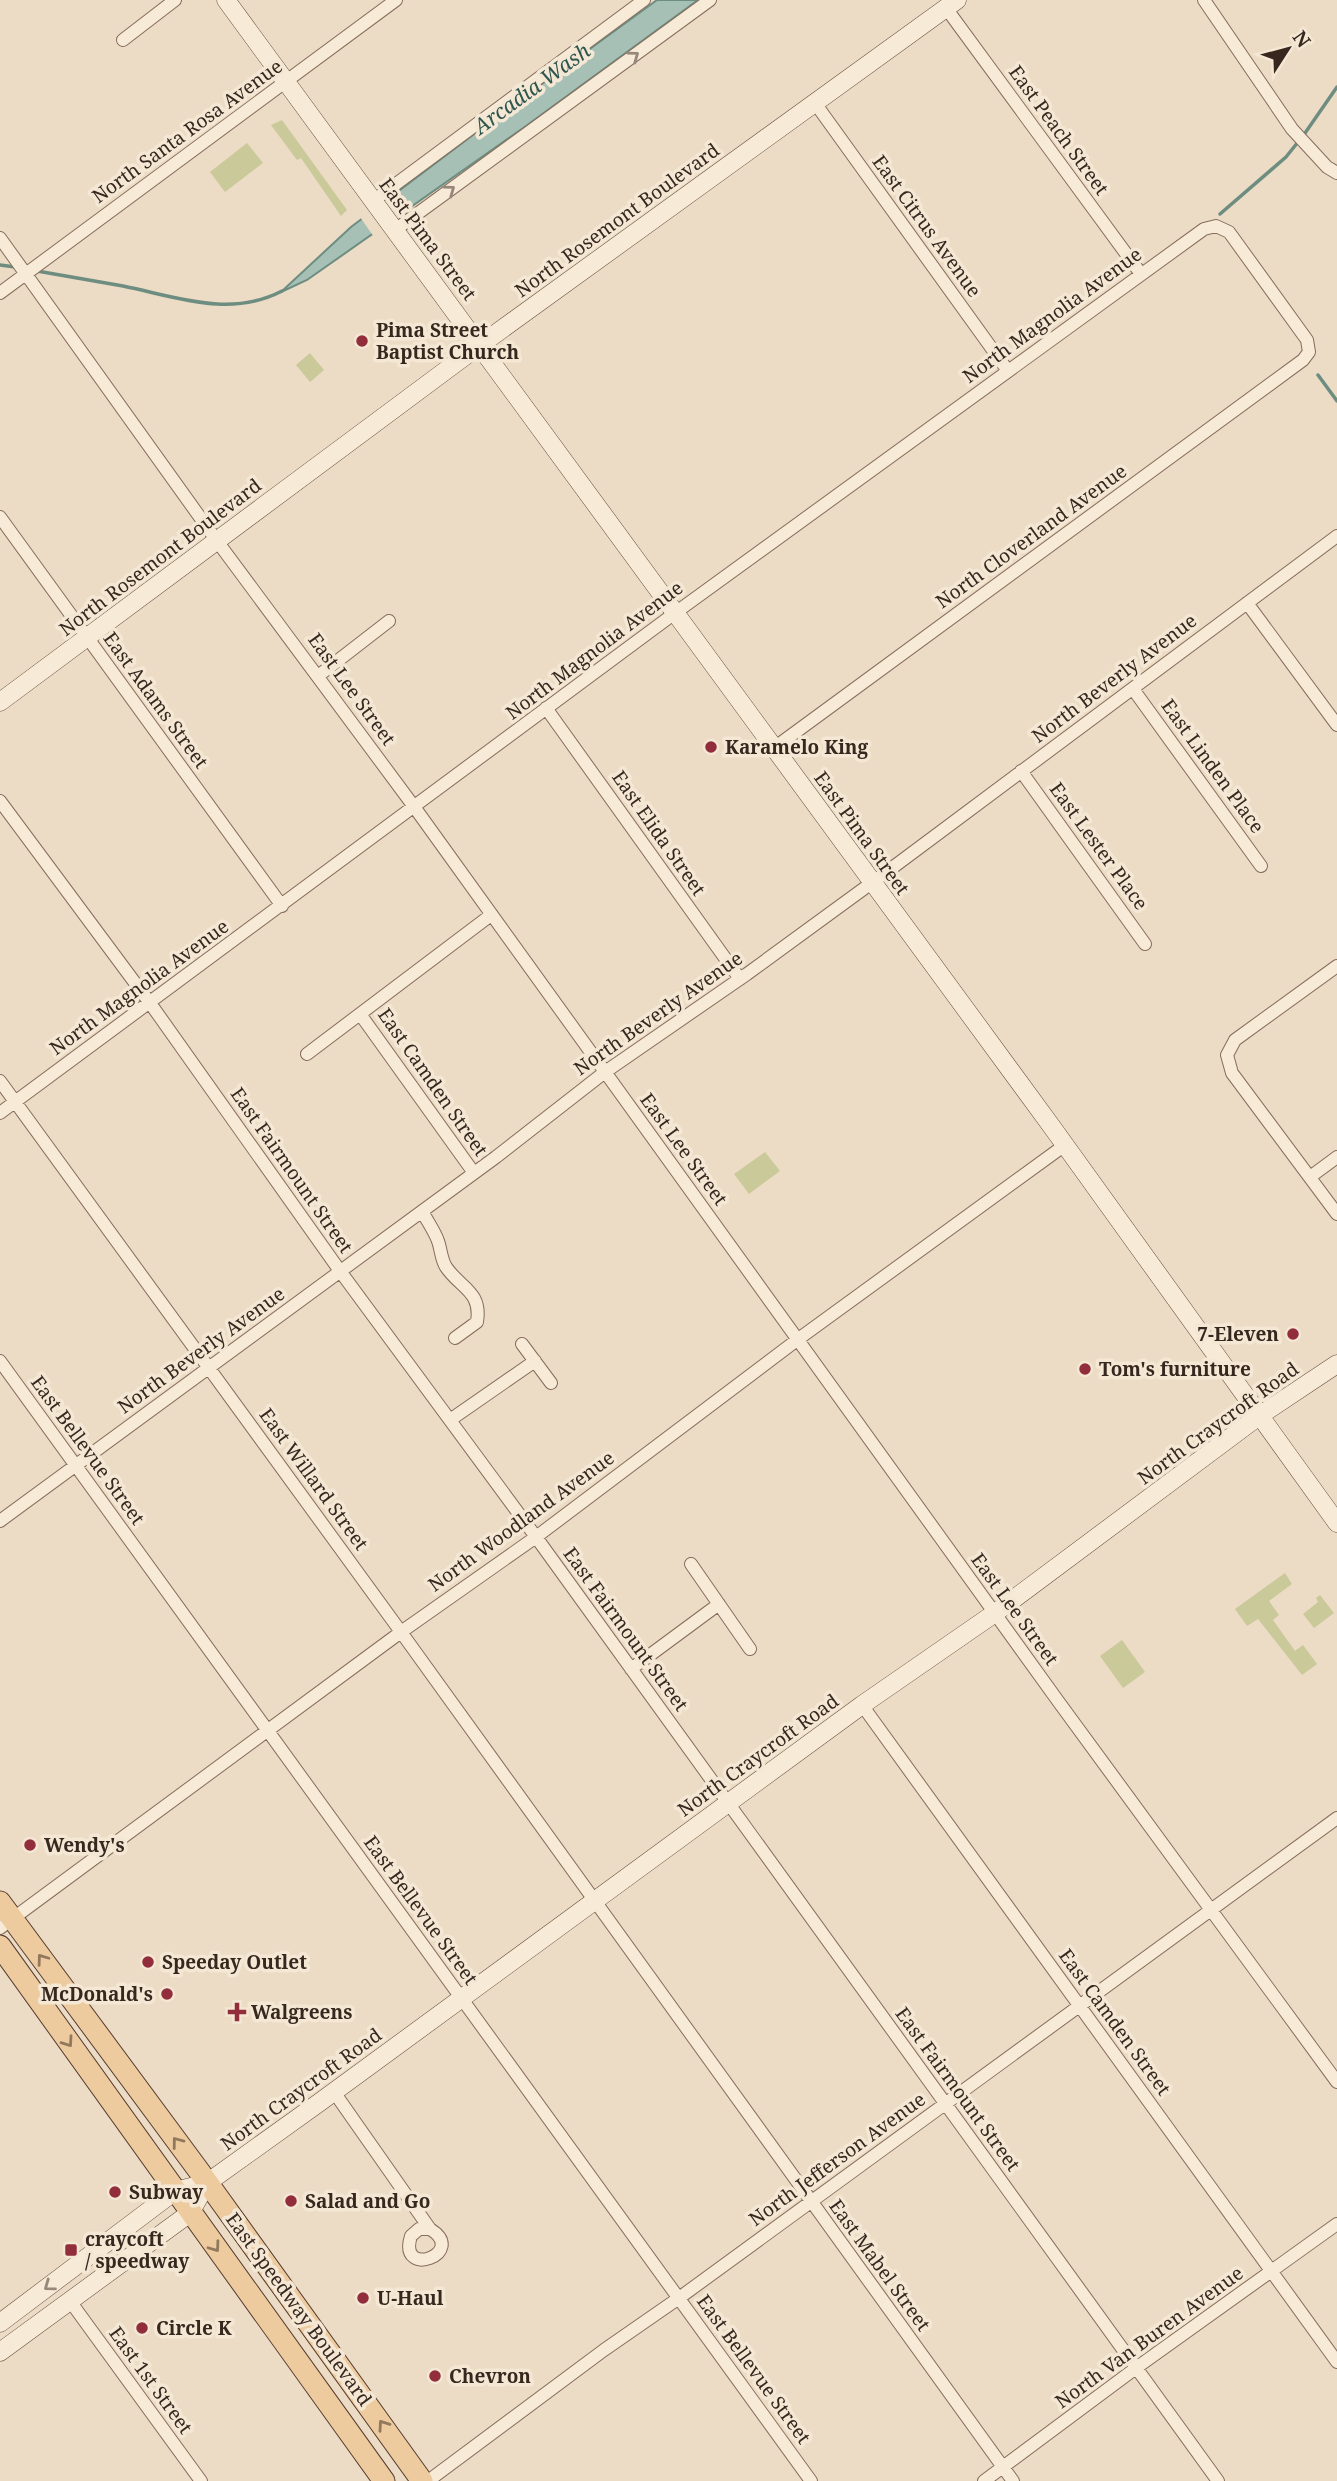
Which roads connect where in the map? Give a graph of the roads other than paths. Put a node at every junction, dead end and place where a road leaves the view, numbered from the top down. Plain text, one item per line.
1 (175, 0) edge
2 (226, 0) edge
3 (396, 0) edge
4 (644, 0) edge
5 (710, 0) edge
6 (1204, 0) edge
7 (952, 4) edge
8 (123, 40) dead end
9 (286, 82) junction
10 (815, 103) junction
11 (1337, 173) edge
12 (375, 204) junction
13 (394, 229) junction
14 (0, 238) edge
15 (26, 273) junction
16 (1141, 274) junction
17 (0, 293) edge
18 (480, 345) junction
19 (1309, 352) joint
20 (1008, 371) junction
21 (0, 517) edge
22 (1337, 536) edge
23 (217, 541) junction
24 (1247, 603) junction
25 (675, 613) junction
26 (389, 621) dead end
27 (87, 638) junction
28 (318, 676) junction
29 (1133, 689) junction
30 (0, 702) edge
31 (546, 708) junction
32 (1337, 725) edge
33 (774, 748) junction
34 (1021, 771) junction
35 (0, 801) edge
36 (415, 808) junction
37 (1261, 866) dead end
38 (873, 882) junction
39 (282, 906) junction
40 (491, 915) junction
41 (1145, 944) dead end
42 (1337, 966) edge
43 (740, 979) junction
44 (150, 1003) junction
45 (360, 1014) junction
46 (307, 1054) dead end
47 (605, 1072) junction
48 (0, 1081) edge
49 (16, 1101) junction
50 (0, 1113) edge
51 (1065, 1145) junction
52 (1337, 1157) edge
53 (474, 1173) junction
54 (1311, 1177) junction
55 (422, 1211) junction
56 (1337, 1214) edge
57 (340, 1271) junction
58 (455, 1338) dead end
59 (797, 1340) junction
60 (522, 1343) dead end
61 (0, 1361) edge
62 (535, 1361) junction
63 (1337, 1364) edge
64 (210, 1369) junction
65 (551, 1383) dead end
66 (1259, 1416) junction
67 (450, 1420) junction
68 (75, 1466) junction
69 (0, 1521) edge
70 (1337, 1523) edge
71 (536, 1537) junction
72 (691, 1564) dead end
73 (719, 1604) junction
74 (995, 1614) junction
75 (401, 1632) junction
76 (751, 1649) dead end
77 (631, 1669) junction
78 (862, 1705) junction
79 (268, 1731) junction
80 (728, 1804) junction
81 (1337, 1818) edge
82 (594, 1900) junction
83 (1212, 1911) junction
84 (4, 1916) edge
85 (0, 1946) edge
86 (462, 1998) junction
87 (1079, 2007) junction
88 (1337, 2082) edge
89 (334, 2092) junction
90 (946, 2105) junction
91 (207, 2183) junction
92 (175, 2191) junction
93 (810, 2200) junction
94 (190, 2213) junction
95 (1337, 2224) edge
96 (430, 2228) dead end
97 (1272, 2272) junction
98 (679, 2298) junction
99 (70, 2301) junction
100 (0, 2323) edge
101 (0, 2352) edge
102 (1337, 2362) edge
103 (1136, 2368) junction
104 (1003, 2467) junction
105 (201, 2481) edge
106 (384, 2481) edge
107 (425, 2481) edge
108 (811, 2481) edge
109 (984, 2481) edge
110 (1013, 2481) edge
111 (1218, 2481) edge

1 - 8 street
2 - 9 street, East Pima Street
3 - 9 street, North Santa Rosa Avenue
4 - 12 street
13 -> 5 street
6 - 11 street
7 - 10 street, North Rosemont Boulevard
7 - 16 street, East Peach Street
9 - 12 street, East Pima Street
9 - 15 street, North Santa Rosa Avenue
10 - 18 street, North Rosemont Boulevard
10 - 20 street, East Citrus Avenue
12 - 13 street, East Pima Street
13 - 18 street, East Pima Street
14 - 15 street, East Lee Street
15 - 17 street, North Santa Rosa Avenue
15 - 23 street, East Lee Street
16 - 19 street, North Magnolia Avenue
16 - 20 street, North Magnolia Avenue
18 - 23 street, North Rosemont Boulevard
18 - 25 street, East Pima Street
19 - 33 street, North Cloverland Avenue
20 - 25 street, North Magnolia Avenue
21 - 27 street, East Adams Street
22 - 24 street, North Beverly Avenue
23 - 27 street, North Rosemont Boulevard
23 - 28 street, East Lee Street
24 - 29 street, North Beverly Avenue
24 - 32 street
25 - 31 street, North Magnolia Avenue
25 - 33 street, East Pima Street
26 - 28 street
27 - 30 street, North Rosemont Boulevard
27 - 39 street, East Adams Street
28 - 36 street, East Lee Street
29 - 34 street, North Beverly Avenue
29 - 37 street, East Linden Place
31 - 36 street, North Magnolia Avenue
31 - 43 street, East Elida Street
33 - 38 street, East Pima Street
34 - 38 street, North Beverly Avenue
34 - 41 street, East Lester Place
35 - 44 street, East Fairmount Street
36 - 39 street, North Magnolia Avenue
36 - 40 street, East Lee Street
38 - 43 street, North Beverly Avenue
38 - 51 street, East Pima Street
39 - 44 street, North Magnolia Avenue
40 - 45 street
40 - 47 street, East Lee Street
42 - 54 street
43 - 47 street, North Beverly Avenue
44 - 49 street, North Magnolia Avenue
44 - 57 street, East Fairmount Street
45 - 46 street
45 - 53 street, East Camden Street
47 - 53 street, North Beverly Avenue
47 - 59 street, East Lee Street
48 - 49 street, East Willard Street
49 - 50 street, North Magnolia Avenue
49 - 64 street, East Willard Street
51 - 59 street, North Woodland Avenue
51 - 66 street, East Pima Street
52 - 54 street
53 - 55 street, North Beverly Avenue
54 - 56 street
55 - 57 street, North Beverly Avenue
55 - 58 street
57 - 64 street, North Beverly Avenue
57 - 67 street, East Fairmount Street
59 - 71 street, North Woodland Avenue
59 - 74 street, East Lee Street
60 - 62 street
61 - 68 street, East Bellevue Street
62 - 65 street
62 - 67 street
63 - 66 street, North Craycroft Road
64 - 68 street, North Beverly Avenue
64 - 75 street, East Willard Street
66 - 70 street, East Pima Street
66 - 74 street, North Craycroft Road
67 - 71 street, East Fairmount Street
68 - 69 street, North Beverly Avenue
68 - 79 street, East Bellevue Street
71 - 75 street, North Woodland Avenue
71 - 77 street, East Fairmount Street
72 - 73 street
73 - 76 street
73 - 77 street
74 - 78 street, North Craycroft Road
74 - 83 street, East Lee Street
75 - 79 street, North Woodland Avenue
75 - 82 street, East Willard Street
77 - 80 street, East Fairmount Street
78 - 80 street, North Craycroft Road
78 - 87 street, East Camden Street
79 - 84 street, North Woodland Avenue
79 - 86 street, East Bellevue Street
80 - 82 street, North Craycroft Road
80 - 90 street, East Fairmount Street
81 - 83 street, North Jefferson Avenue
82 - 86 street, North Craycroft Road
82 - 93 street, East Mabel Street
83 - 87 street, North Jefferson Avenue
83 - 88 street, East Lee Street
91 -> 84 main road, East Speedway Boulevard
85 -> 92 main road, East Speedway Boulevard
86 - 89 street, North Craycroft Road
86 - 98 street, East Bellevue Street
87 - 90 street, North Jefferson Avenue
87 - 97 street, East Camden Street
89 - 91 street, North Craycroft Road
89 - 96 street
90 - 93 street, North Jefferson Avenue
90 - 103 street, East Fairmount Street
91 - 92 street, North Craycroft Road
91 - 94 street, North Craycroft Road
107 -> 91 main road, East Speedway Boulevard
92 - 94 main road, East Speedway Boulevard
92 -> 100 street, North Craycroft Road
93 - 98 street, North Jefferson Avenue
93 - 104 street, East Mabel Street
94 - 99 street, North Craycroft Road
94 -> 106 main road, East Speedway Boulevard
95 - 97 street, North Van Buren Avenue
97 - 102 street, East Camden Street
97 - 103 street, North Van Buren Avenue
98 - 107 street, North Jefferson Avenue
98 - 108 street, East Bellevue Street
99 - 101 street, North Craycroft Road
99 - 105 street, East 1st Street
103 - 104 street, North Van Buren Avenue
103 - 111 street, East Fairmount Street
104 - 109 street, North Van Buren Avenue
104 - 110 street, East Mabel Street

